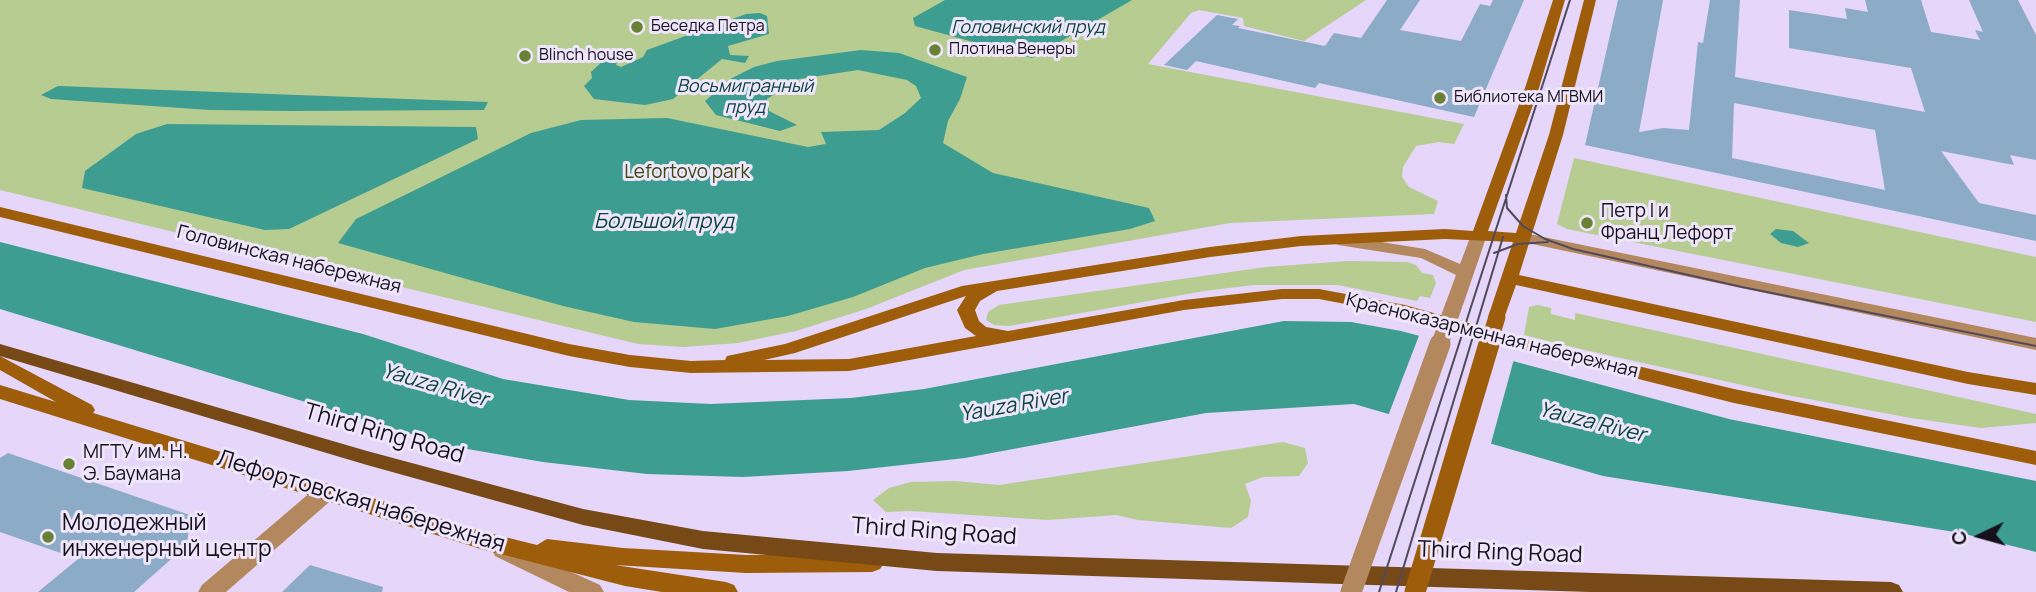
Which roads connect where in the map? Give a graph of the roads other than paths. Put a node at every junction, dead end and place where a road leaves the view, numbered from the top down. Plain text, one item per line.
1 (1559, 0) edge
2 (1590, 0) edge
3 (0, 212) edge
4 (1479, 235) junction
5 (1524, 238) junction
6 (1338, 240) junction
7 (1465, 273) junction
8 (1508, 278) junction
9 (1009, 283) junction
10 (1023, 335) junction
11 (2036, 344) edge
12 (0, 350) edge
13 (569, 350) joint
14 (0, 362) edge
15 (691, 367) junction
16 (1968, 378) junction
17 (2036, 390) edge
18 (0, 392) edge
19 (2036, 398) edge
20 (116, 428) junction
21 (2000, 450) junction
22 (2036, 450) edge
23 (2036, 458) edge
24 (327, 491) junction
25 (481, 540) junction
26 (937, 562) junction
27 (210, 592) edge
28 (592, 592) edge
29 (726, 592) edge
30 (1352, 592) edge
31 (1415, 592) edge
32 (1891, 592) edge

1 - 4 main road
2 - 5 main road
3 - 13 main road, Головинская набережная
4 - 5 main road
4 - 6 main road
4 - 7 street
5 - 8 main road
5 - 11 street
6 - 7 street
6 - 9 main road
7 - 30 street, bridge
8 - 16 main road
8 - 31 main road, bridge
9 - 10 main road
9 - 15 main road
10 - 15 main road, Красноказарменная набережная
10 - 21 main road, Красноказарменная набережная
12 - 26 main road, Third Ring Road
13 - 15 main road, Красноказарменная набережная
14 - 20 main road
16 - 17 main road
16 - 19 main road
18 - 20 main road, Лефортовская набережная
20 - 24 main road, Лефортовская набережная
21 - 22 main road
21 - 23 main road, Красноказарменная набережная
24 - 25 main road, Лефортовская набережная
24 - 27 street
25 - 26 main road
25 - 28 street
25 - 29 main road, Лефортовская набережная
26 - 32 main road, Third Ring Road

